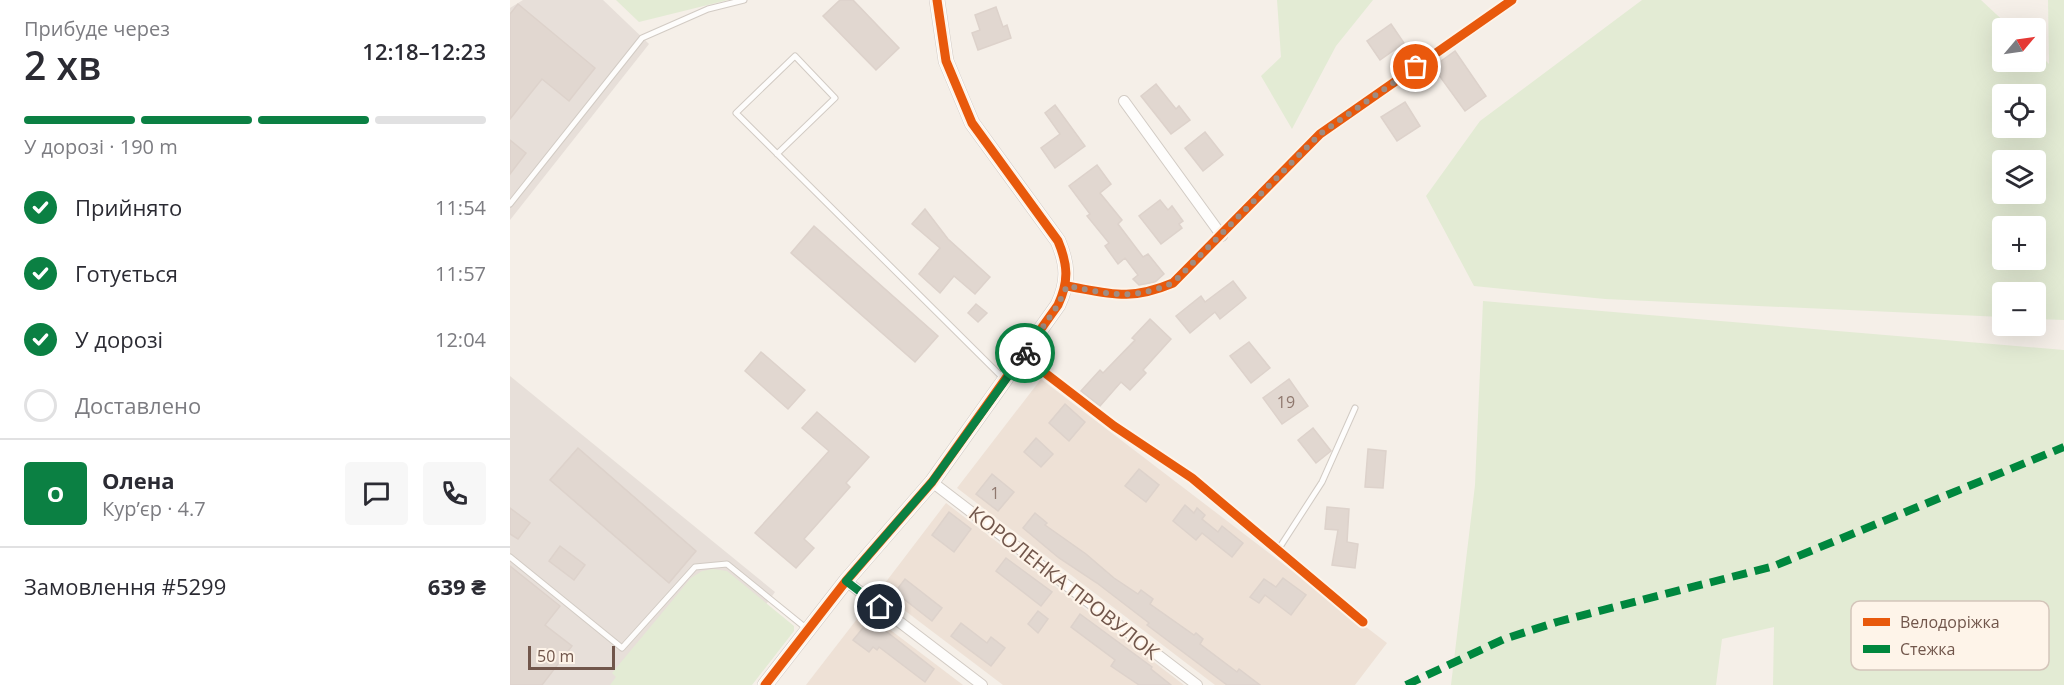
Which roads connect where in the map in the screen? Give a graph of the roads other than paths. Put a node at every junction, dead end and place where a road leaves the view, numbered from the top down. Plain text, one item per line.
1 (744, 0) edge
2 (937, 0) edge
3 (1512, 0) edge
4 (1124, 101) dead end
5 (777, 154) junction
6 (510, 204) edge
7 (1222, 236) junction
8 (1067, 286) junction
9 (1023, 356) junction
10 (1005, 380) junction
11 (1355, 408) dead end
12 (932, 482) junction
13 (1278, 550) junction
14 (510, 557) edge
15 (846, 581) junction
16 (1363, 622) dead end
17 (808, 630) junction
18 (766, 685) edge
19 (982, 685) edge
20 (1197, 685) edge

1 - 6 lane
2 - 8 street
3 - 7 street
4 - 7 street
5 - 5 lane
5 - 10 lane
7 - 8 street
8 - 9 street
9 - 10 street
9 - 13 street
10 - 12 street
11 - 13 lane
12 - 15 street
12 - 20 street, КОРОЛЕНКА ПРОВУЛОК
13 - 16 street
14 - 17 lane
15 - 17 street
15 - 19 street
17 - 18 street

